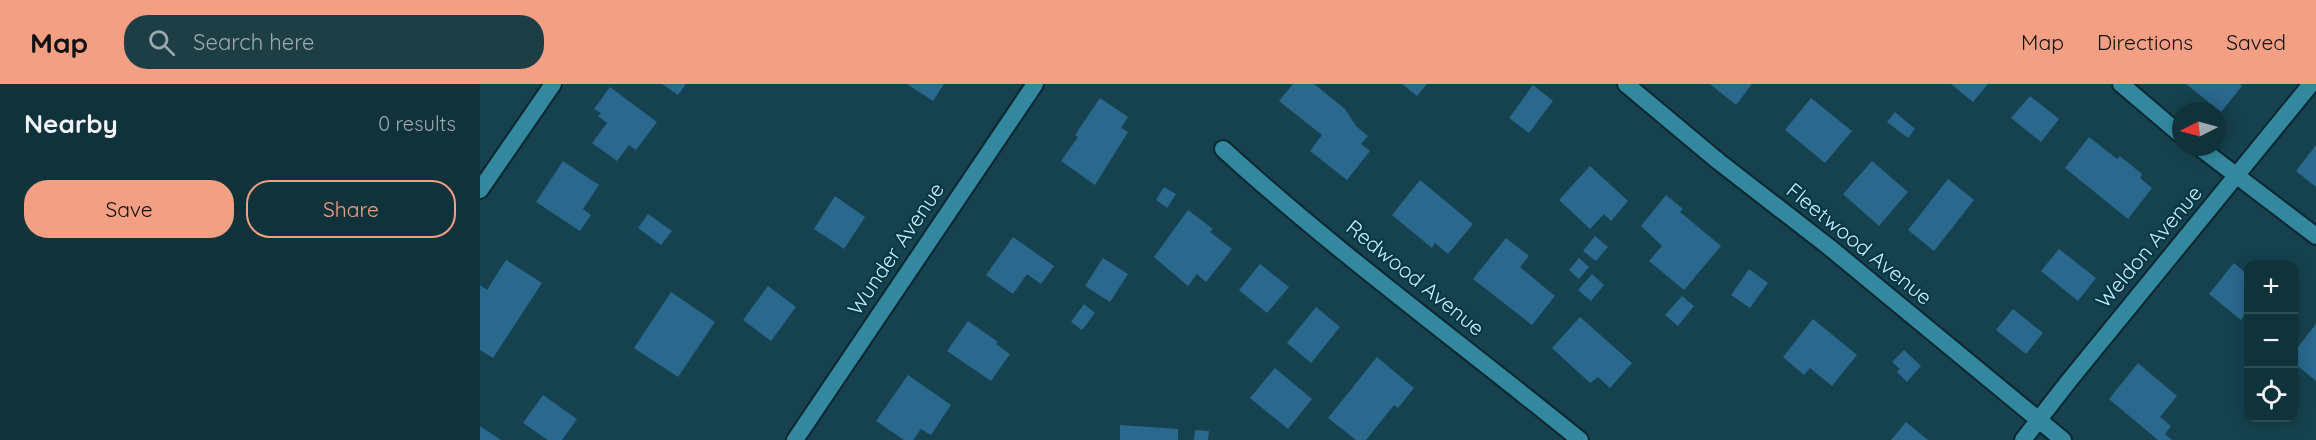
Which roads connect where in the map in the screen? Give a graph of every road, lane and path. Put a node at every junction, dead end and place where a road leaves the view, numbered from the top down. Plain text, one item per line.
1 (553, 84) edge
2 (1035, 84) edge
3 (1626, 84) edge
4 (2121, 84) edge
5 (2312, 84) edge
6 (2172, 127) edge
7 (1223, 149) dead end
8 (2212, 156) edge
9 (2238, 175) junction
10 (480, 190) edge
11 (2316, 236) edge
12 (2039, 420) junction
13 (795, 440) edge
14 (1580, 440) edge
15 (2023, 440) edge
16 (2063, 440) edge

1 - 10 street
2 - 13 street, Wunder Avenue
3 - 12 street, Fleetwood Avenue
4 - 6 street
5 - 9 street, Weldon Avenue
7 - 14 street, Redwood Avenue
8 - 9 street
9 - 11 street
9 - 12 street, Weldon Avenue
12 - 15 street, Weldon Avenue
12 - 16 street, Fleetwood Avenue

